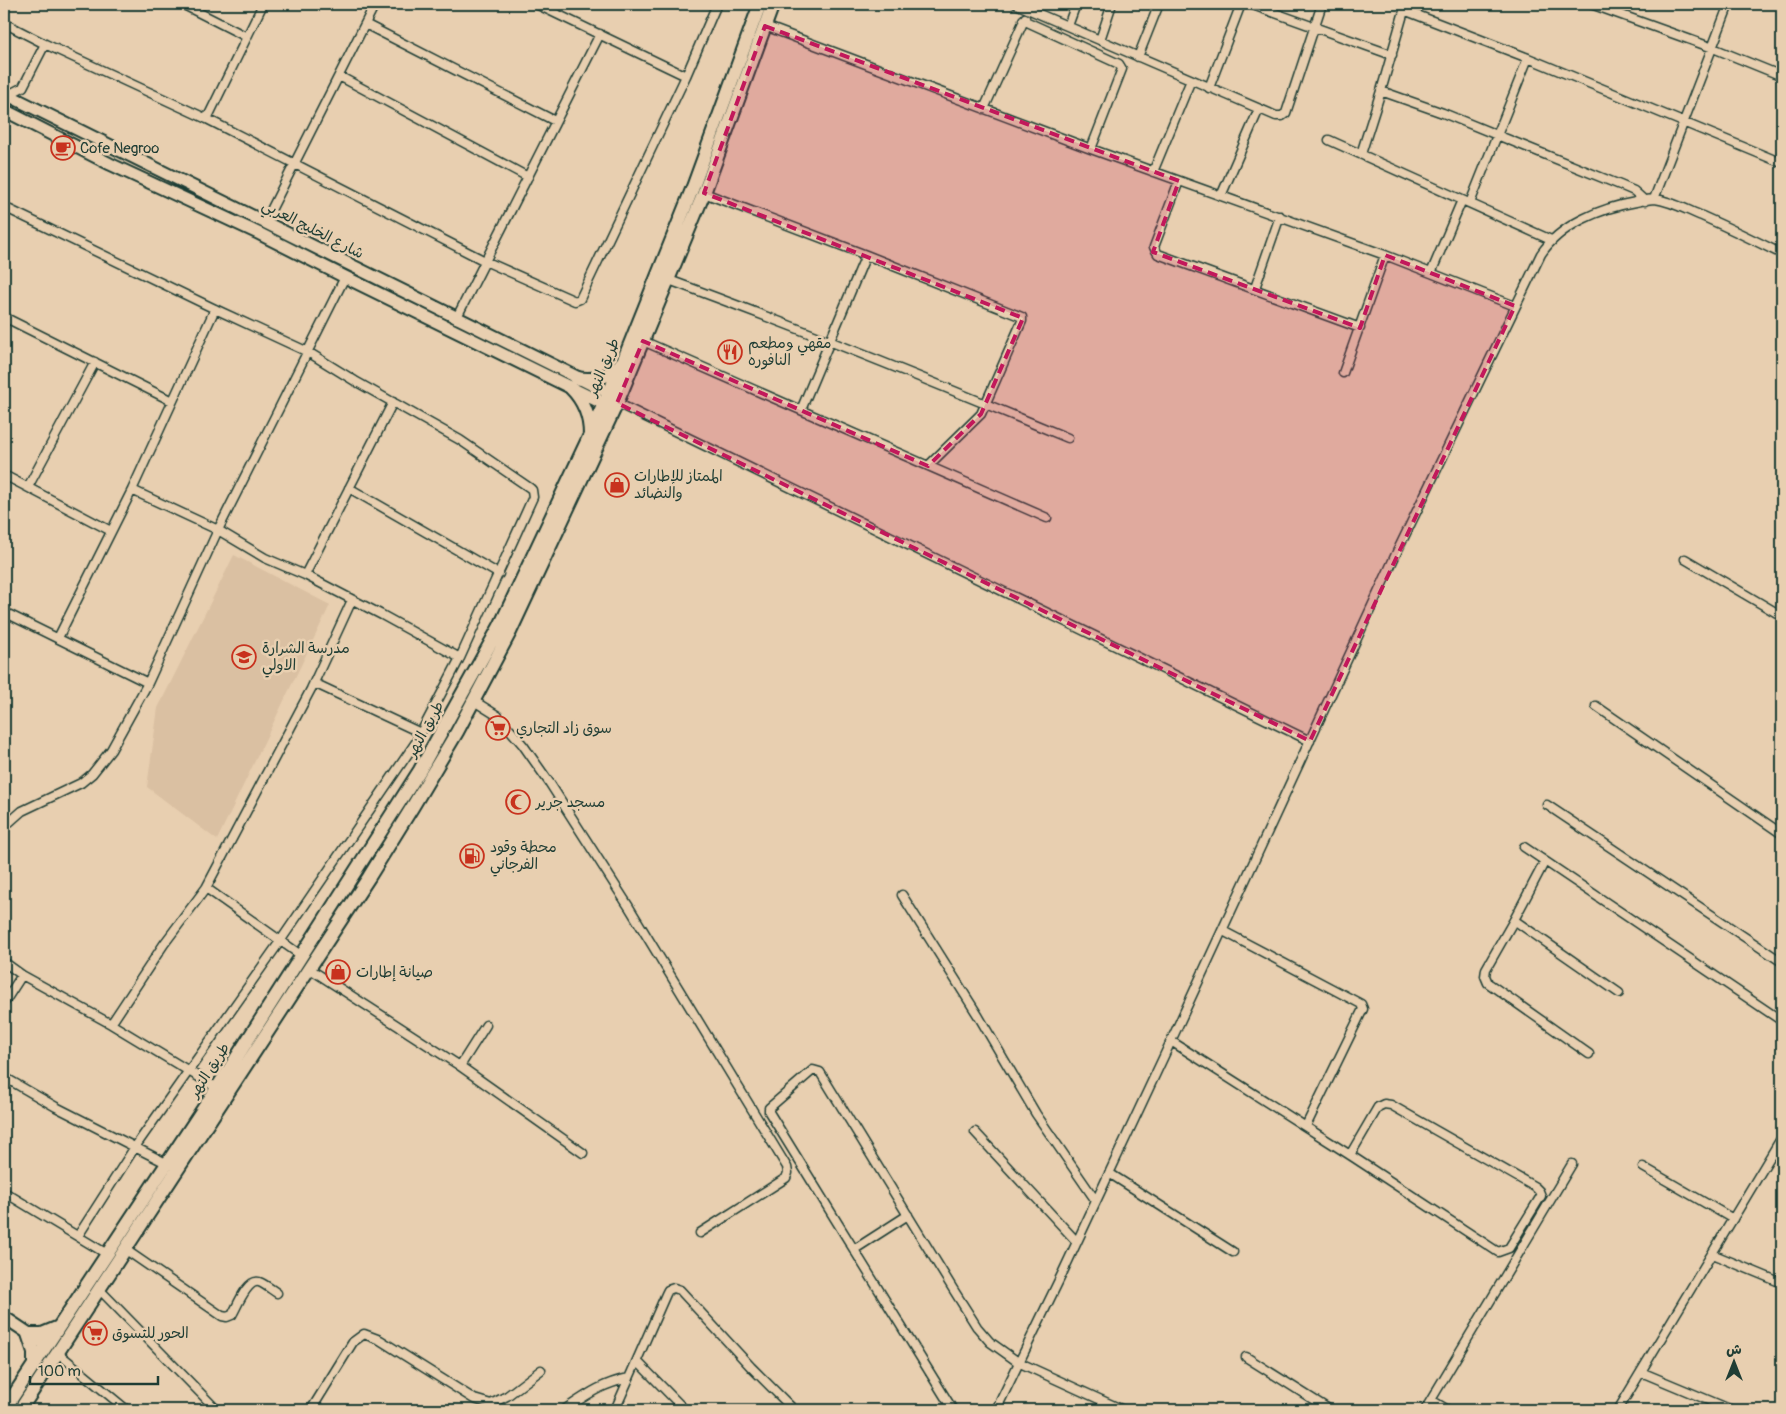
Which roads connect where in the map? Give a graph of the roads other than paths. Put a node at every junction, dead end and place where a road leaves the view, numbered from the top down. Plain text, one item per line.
1 (182, 4) edge
2 (263, 4) edge
3 (375, 4) edge
4 (536, 4) edge
5 (717, 4) edge
6 (760, 4) edge
7 (773, 4) edge
8 (1016, 4) edge
9 (1076, 4) edge
10 (1112, 4) edge
11 (1159, 4) edge
12 (1240, 4) edge
13 (1250, 4) edge
14 (1322, 4) edge
15 (1591, 4) edge
16 (1729, 4) edge
17 (1405, 7) edge
18 (1028, 9) junction
19 (1023, 20) junction
20 (4, 23) edge
21 (365, 24) junction
22 (765, 26) junction
23 (1068, 26) junction
24 (1315, 27) junction
25 (600, 34) junction
26 (247, 37) junction
27 (1100, 40) junction
28 (44, 44) junction
29 (1712, 48) junction
30 (1392, 55) junction
31 (1138, 57) junction
32 (1528, 58) junction
33 (339, 76) junction
34 (686, 76) junction
35 (1782, 76) edge
36 (1191, 80) junction
37 (23, 87) junction
38 (1209, 88) junction
39 (1381, 91) junction
40 (6, 94) edge
41 (28, 105) junction
42 (984, 109) junction
43 (1259, 109) junction
44 (5, 114) edge
45 (207, 119) junction
46 (555, 121) junction
47 (1684, 122) junction
48 (1498, 135) junction
49 (1329, 140) dead end
50 (1091, 149) junction
51 (118, 150) junction
52 (1361, 154) junction
53 (1782, 163) edge
54 (110, 164) junction
55 (294, 164) junction
56 (1154, 172) junction
57 (528, 177) junction
58 (1179, 181) junction
59 (704, 193) junction
60 (1221, 196) junction
61 (1654, 199) junction
62 (1645, 201) junction
63 (1466, 202) junction
64 (4, 207) edge
65 (1280, 216) junction
66 (265, 222) junction
67 (1552, 240) junction
68 (1782, 254) edge
69 (866, 255) junction
70 (1385, 255) junction
71 (486, 261) junction
72 (1432, 273) junction
73 (345, 277) junction
74 (669, 280) junction
75 (1255, 288) junction
76 (1515, 306) junction
77 (215, 309) junction
78 (5, 319) edge
79 (456, 319) junction
80 (1360, 328) junction
81 (643, 341) junction
82 (830, 342) junction
83 (308, 352) junction
84 (624, 360) junction
85 (95, 362) junction
86 (1343, 373) dead end
87 (573, 383) junction
88 (610, 400) junction
89 (172, 401) junction
90 (393, 402) junction
91 (986, 404) junction
92 (801, 410) junction
93 (590, 435) junction
94 (1068, 438) dead end
95 (928, 466) junction
96 (4, 475) edge
97 (28, 487) junction
98 (349, 488) junction
99 (132, 490) junction
100 (1047, 518) dead end
101 (111, 530) junction
102 (218, 530) junction
103 (1685, 559) dead end
104 (499, 574) junction
105 (305, 575) junction
106 (352, 600) junction
107 (4, 612) edge
108 (1782, 616) edge
109 (58, 638) junction
110 (460, 658) junction
111 (148, 683) junction
112 (314, 683) junction
113 (474, 700) junction
114 (1596, 706) dead end
115 (421, 733) junction
116 (1310, 741) junction
117 (1547, 805) dead end
118 (7, 818) edge
119 (4, 827) edge
120 (1782, 834) edge
121 (1524, 847) dead end
122 (1545, 862) junction
123 (206, 888) junction
124 (902, 895) dead end
125 (1514, 920) junction
126 (1222, 930) junction
127 (281, 940) junction
128 (302, 956) junction
129 (4, 962) edge
130 (1782, 962) edge
131 (310, 969) junction
132 (22, 975) junction
133 (1619, 993) dead end
134 (4, 1003) edge
135 (1782, 1022) edge
136 (111, 1024) junction
137 (486, 1025) dead end
138 (1171, 1041) junction
139 (1589, 1054) dead end
140 (460, 1066) junction
141 (188, 1070) junction
142 (4, 1077) edge
143 (217, 1088) junction
144 (1306, 1126) junction
145 (976, 1132) dead end
146 (1782, 1138) edge
147 (135, 1147) junction
148 (583, 1153) dead end
149 (1350, 1154) junction
150 (1572, 1164) dead end
151 (172, 1166) junction
152 (1643, 1167) dead end
153 (1109, 1173) junction
154 (4, 1192) edge
155 (1096, 1201) junction
156 (908, 1215) junction
157 (1733, 1219) junction
158 (700, 1233) dead end
159 (78, 1236) junction
160 (1076, 1242) junction
161 (854, 1249) junction
162 (126, 1250) junction
163 (1233, 1252) dead end
164 (107, 1254) junction
165 (1712, 1254) junction
166 (1782, 1283) edge
167 (100, 1290) junction
168 (277, 1293) dead end
169 (4, 1317) edge
170 (59, 1327) junction
171 (28, 1334) junction
172 (46, 1345) junction
173 (58, 1353) junction
174 (1246, 1358) dead end
175 (637, 1361) junction
176 (1018, 1362) junction
177 (34, 1364) junction
178 (541, 1370) dead end
179 (1641, 1372) junction
180 (629, 1378) junction
181 (1431, 1400) junction
182 (6, 1403) edge
183 (787, 1407) edge
184 (26, 1408) edge
185 (127, 1410) edge
186 (217, 1410) edge
187 (311, 1410) edge
188 (564, 1410) edge
189 (616, 1410) edge
190 (685, 1410) edge
191 (794, 1410) edge
192 (953, 1410) edge
193 (996, 1410) edge
194 (1123, 1410) edge
195 (1330, 1410) edge
196 (1425, 1410) edge
197 (1448, 1410) edge
198 (1618, 1410) edge
199 (1728, 1410) edge

1 - 26 street
2 - 26 street
3 - 21 street
4 - 25 street
5 - 34 street
6 - 84 main road, طريق النهر
7 - 22 main road, طريق النهر
8 - 18 street
9 - 23 street
10 - 27 street
11 - 31 street
12 - 38 street
13 - 24 street
14 - 24 street
15 - 29 street
16 - 29 street
17 - 30 street
17 - 32 street
18 - 19 street
18 - 23 street
19 - 42 street
19 - 50 street
20 - 28 street
21 - 33 street
21 - 46 street
22 - 42 street
22 - 59 main road, طريق النهر
23 - 27 street
24 - 30 street
24 - 43 street
25 - 34 street
25 - 46 street
26 - 45 street
27 - 31 street
28 - 37 street
28 - 45 street
29 - 35 street
29 - 47 street
30 - 39 street
31 - 36 street
32 - 47 street
32 - 48 street
33 - 55 street
33 - 57 street
34 - 71 street
36 - 38 street
36 - 56 street
37 - 40 street
37 - 41 street
38 - 43 street
39 - 48 street
39 - 52 street
40 - 41 main road, شارع الخليج العربي
41 - 51 main road, شارع الخليج العربي
42 - 50 street
43 - 60 street
44 - 54 main road, شارع الخليج العربي
45 - 55 street
46 - 57 street
47 - 53 street
47 - 61 street
48 - 62 street
48 - 63 street
49 - 52 street
50 - 56 street
51 - 54 main road
51 - 66 main road, شارع الخليج العربي
52 - 63 street
54 - 73 main road, شارع الخليج العربي
55 - 66 street
55 - 71 street
56 - 58 street
57 - 71 street
58 - 60 street
58 - 75 street
59 - 69 street
59 - 74 main road, طريق النهر
60 - 65 street
61 - 62 street
61 - 68 street
62 - 67 street
63 - 67 street
63 - 72 street
64 - 77 street
65 - 70 street
65 - 75 street
66 - 79 main road, شارع الخليج العربي
67 - 76 street
69 - 82 street
69 - 91 street
70 - 72 street
70 - 80 street
71 - 79 street
72 - 76 street
73 - 83 street
73 - 87 main road, شارع الخليج العربي
74 - 81 main road, طريق النهر
74 - 82 street
75 - 80 street
76 - 116 street
77 - 83 street
77 - 89 street
78 - 85 street
79 - 87 main road, شارع الخليج العربي
80 - 86 street
81 - 88 main road, طريق النهر
81 - 92 street
82 - 91 street
82 - 92 street
83 - 90 street
83 - 102 street
84 - 87 main road
84 - 88 main road, طريق النهر
85 - 89 street
85 - 97 street
87 - 88 main road, شارع الخليج العربي
87 - 93 main road
88 - 93 main road, طريق النهر
88 - 113 main road, طريق النهر
88 - 116 street
89 - 99 street
90 - 98 street
90 - 104 street
91 - 94 street
91 - 95 street
92 - 95 street
93 - 128 main road, طريق النهر
95 - 100 street
96 - 97 street
97 - 101 street
98 - 104 street
98 - 105 street
99 - 101 street
99 - 102 street
101 - 109 street
102 - 105 street
102 - 111 street
103 - 108 street
104 - 110 street
105 - 106 street
106 - 110 street
106 - 112 street
107 - 109 street
109 - 111 street
110 - 115 street
111 - 118 street
112 - 115 street
112 - 123 street
113 - 131 main road, طريق النهر
113 - 158 street
114 - 120 street
115 - 127 street
116 - 126 street
117 - 130 street
118 - 119 street
121 - 122 street
122 - 125 street
122 - 135 street
123 - 127 street
123 - 136 street
124 - 155 street
125 - 133 street
125 - 139 street
126 - 138 street
126 - 144 street
127 - 128 street
127 - 141 street
128 - 143 main road, طريق النهر
129 - 132 street
131 - 140 street
131 - 151 main road, طريق النهر
132 - 134 street
132 - 136 street
136 - 141 street
137 - 140 street
138 - 144 street
138 - 153 street
140 - 148 street
141 - 143 street
141 - 147 street
142 - 147 street
143 - 151 main road, طريق النهر
144 - 149 street
145 - 160 street
146 - 157 street
147 - 151 street
147 - 159 street
149 - 149 street
150 - 181 street
151 - 162 main road, طريق النهر
151 - 164 main road, طريق النهر
152 - 157 street
153 - 155 street
153 - 163 street
154 - 159 street
155 - 160 street
156 - 161 street
156 - 161 street
156 - 176 street
157 - 165 street
159 - 164 street
160 - 176 street
161 - 192 street
162 - 167 main road, طريق النهر
162 - 168 street
164 - 170 main road, طريق النهر
165 - 166 street
165 - 179 street
167 - 173 main road, طريق النهر
167 - 186 street
169 - 171 main road
170 - 171 main road
170 - 172 main road, طريق النهر
171 - 172 main road
171 - 177 main road
172 - 177 main road, طريق النهر
173 - 184 main road, طريق النهر
173 - 185 street
174 - 195 street
175 - 180 street
175 - 183 street
175 - 190 street
176 - 193 street
176 - 194 street
177 - 182 main road, طريق النهر
178 - 187 street
179 - 198 street
179 - 199 street
180 - 188 street
180 - 189 street
181 - 196 street
181 - 197 street
183 - 191 street

